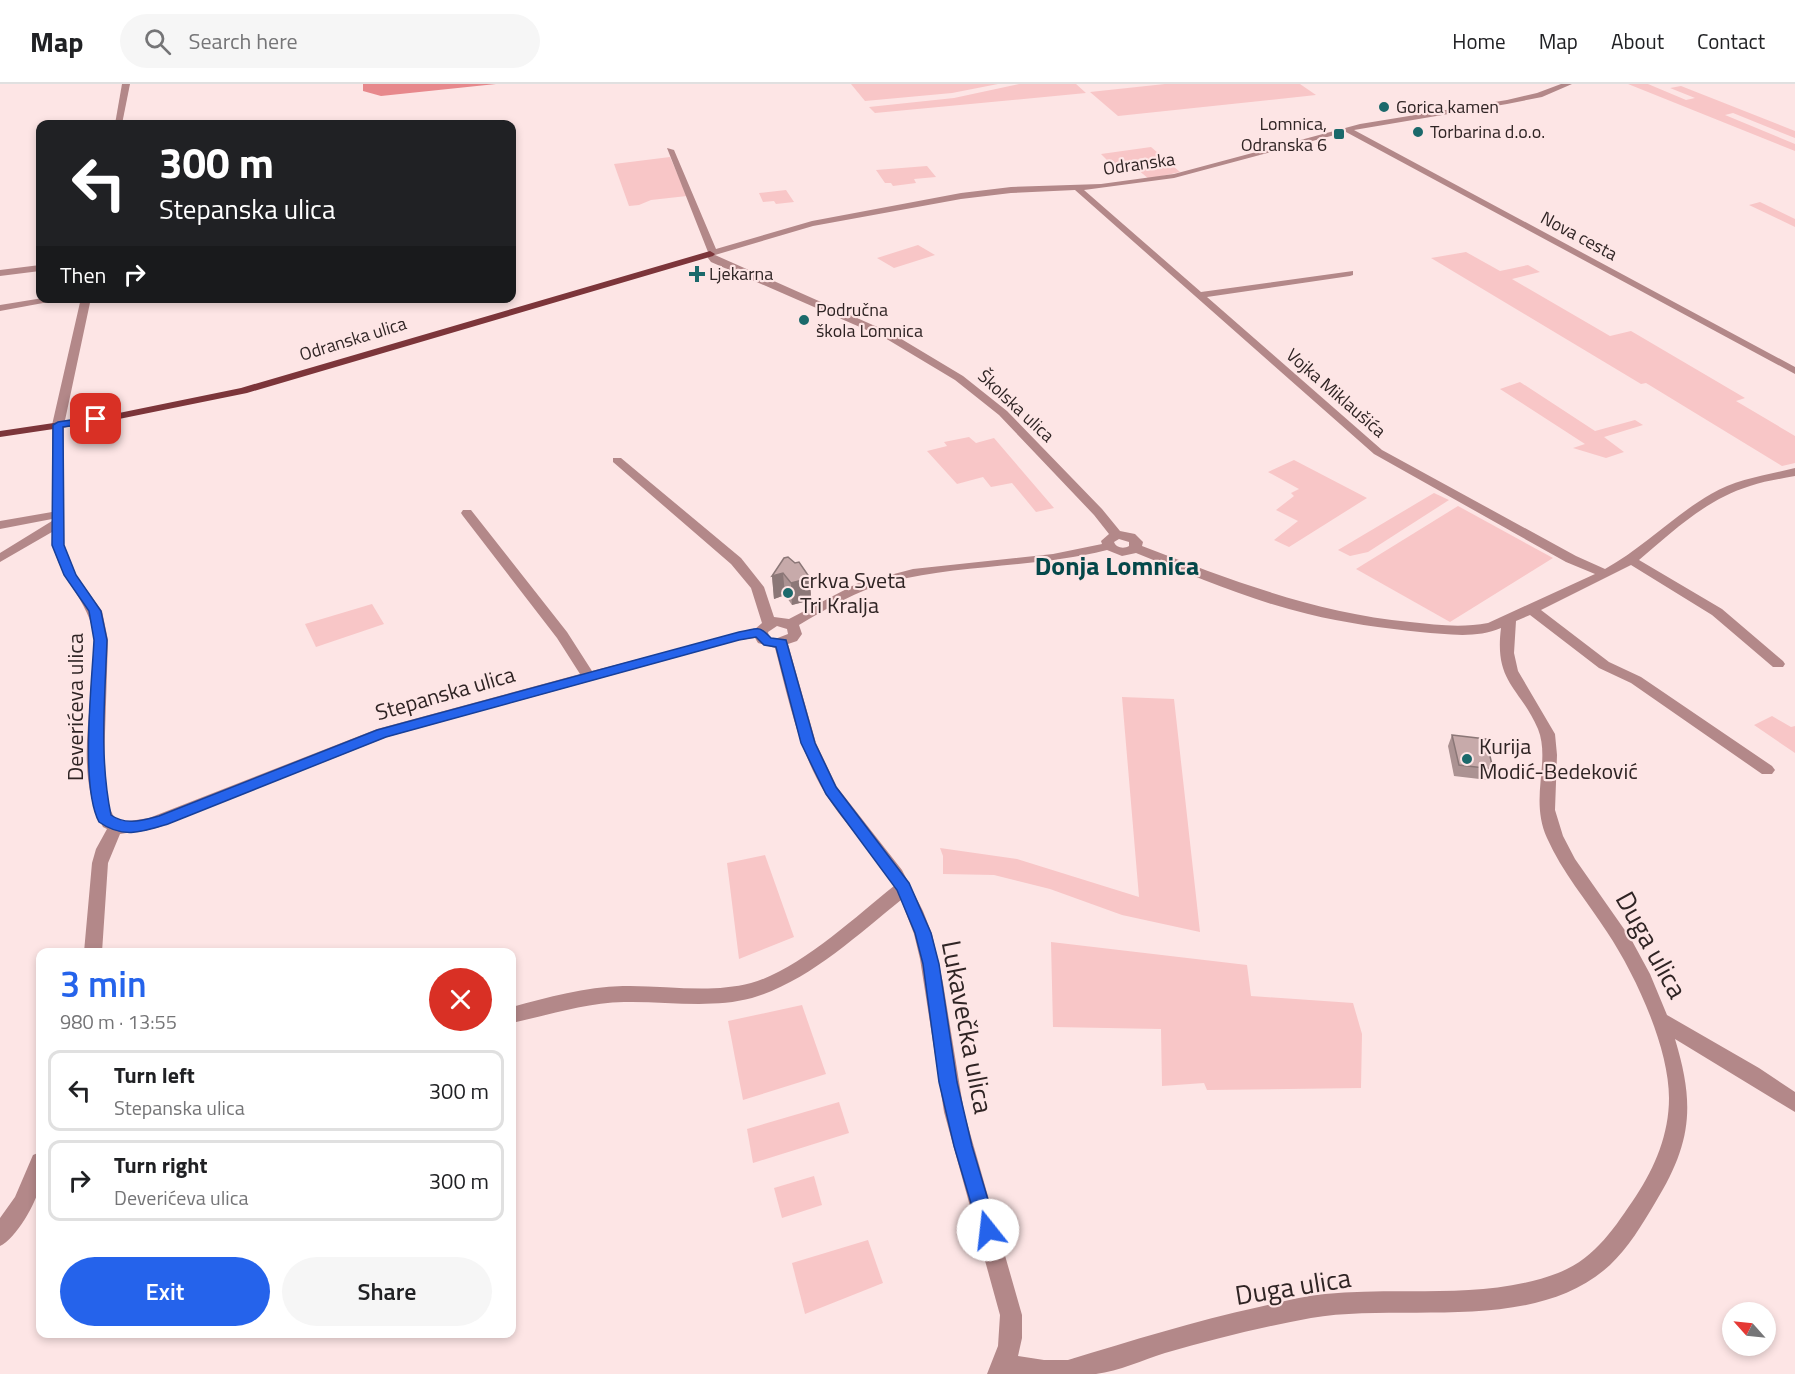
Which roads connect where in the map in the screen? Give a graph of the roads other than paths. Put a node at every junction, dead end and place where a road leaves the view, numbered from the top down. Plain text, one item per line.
1 (126, 84) edge
2 (1568, 84) edge
3 (118, 120) edge
4 (1348, 130) junction
5 (670, 150) dead end
6 (1078, 189) junction
7 (712, 253) junction
8 (36, 268) edge
9 (0, 273) edge
10 (1350, 273) dead end
11 (1199, 295) junction
12 (36, 302) edge
13 (85, 303) edge
14 (0, 308) edge
15 (1795, 371) edge
16 (58, 425) junction
17 (0, 434) edge
18 (617, 460) dead end
19 (1795, 472) edge
20 (467, 513) dead end
21 (58, 518) junction
22 (0, 525) edge
23 (1112, 541) junction
24 (0, 558) edge
25 (1571, 559) junction
26 (1630, 560) junction
27 (1606, 574) junction
28 (1584, 585) junction
29 (1531, 609) junction
30 (1509, 619) junction
31 (790, 624) junction
32 (765, 628) junction
33 (782, 643) junction
34 (1778, 664) dead end
35 (588, 676) junction
36 (1767, 770) dead end
37 (116, 826) junction
38 (904, 888) junction
39 (93, 948) edge
40 (516, 1014) edge
41 (1662, 1021) junction
42 (1795, 1103) edge
43 (36, 1179) edge
44 (31, 1200) edge
45 (0, 1236) edge
46 (1001, 1368) edge

1 - 3 street
2 - 4 street, Odranska
4 - 6 street, Odranska
4 - 15 street, Nova cesta
5 - 7 street
6 - 7 street, Odranska
6 - 11 street, Vojka Miklaušića
7 - 16 main road, Odranska ulica
7 - 23 street, Školska ulica
8 - 9 street
10 - 11 street
11 - 25 street, Vojka Miklaušića
12 - 14 street
13 - 16 street, Deverićeva ulica
16 - 17 main road, Odranska ulica
16 - 21 street, Deverićeva ulica
18 - 32 street
19 - 26 street
20 - 35 street
21 - 22 street
21 - 24 street
21 - 37 street, Deverićeva ulica
23 - 30 street, Školska ulica
23 - 31 street
25 - 27 street, Vojka Miklaušića
25 - 28 street
26 - 27 street
26 - 34 street
27 - 28 street
28 - 29 street
29 - 30 street
29 - 36 street
30 - 41 street, Duga ulica
31 - 32 street
31 - 33 street
32 - 33 street
32 - 35 street, Stepanska ulica
33 - 38 street, Lukavečka ulica
35 - 37 street, Stepanska ulica
37 - 39 street
38 - 40 street
38 - 46 street, Lukavečka ulica
41 - 42 street
41 - 46 street, Duga ulica
43 - 44 street
44 - 45 street

